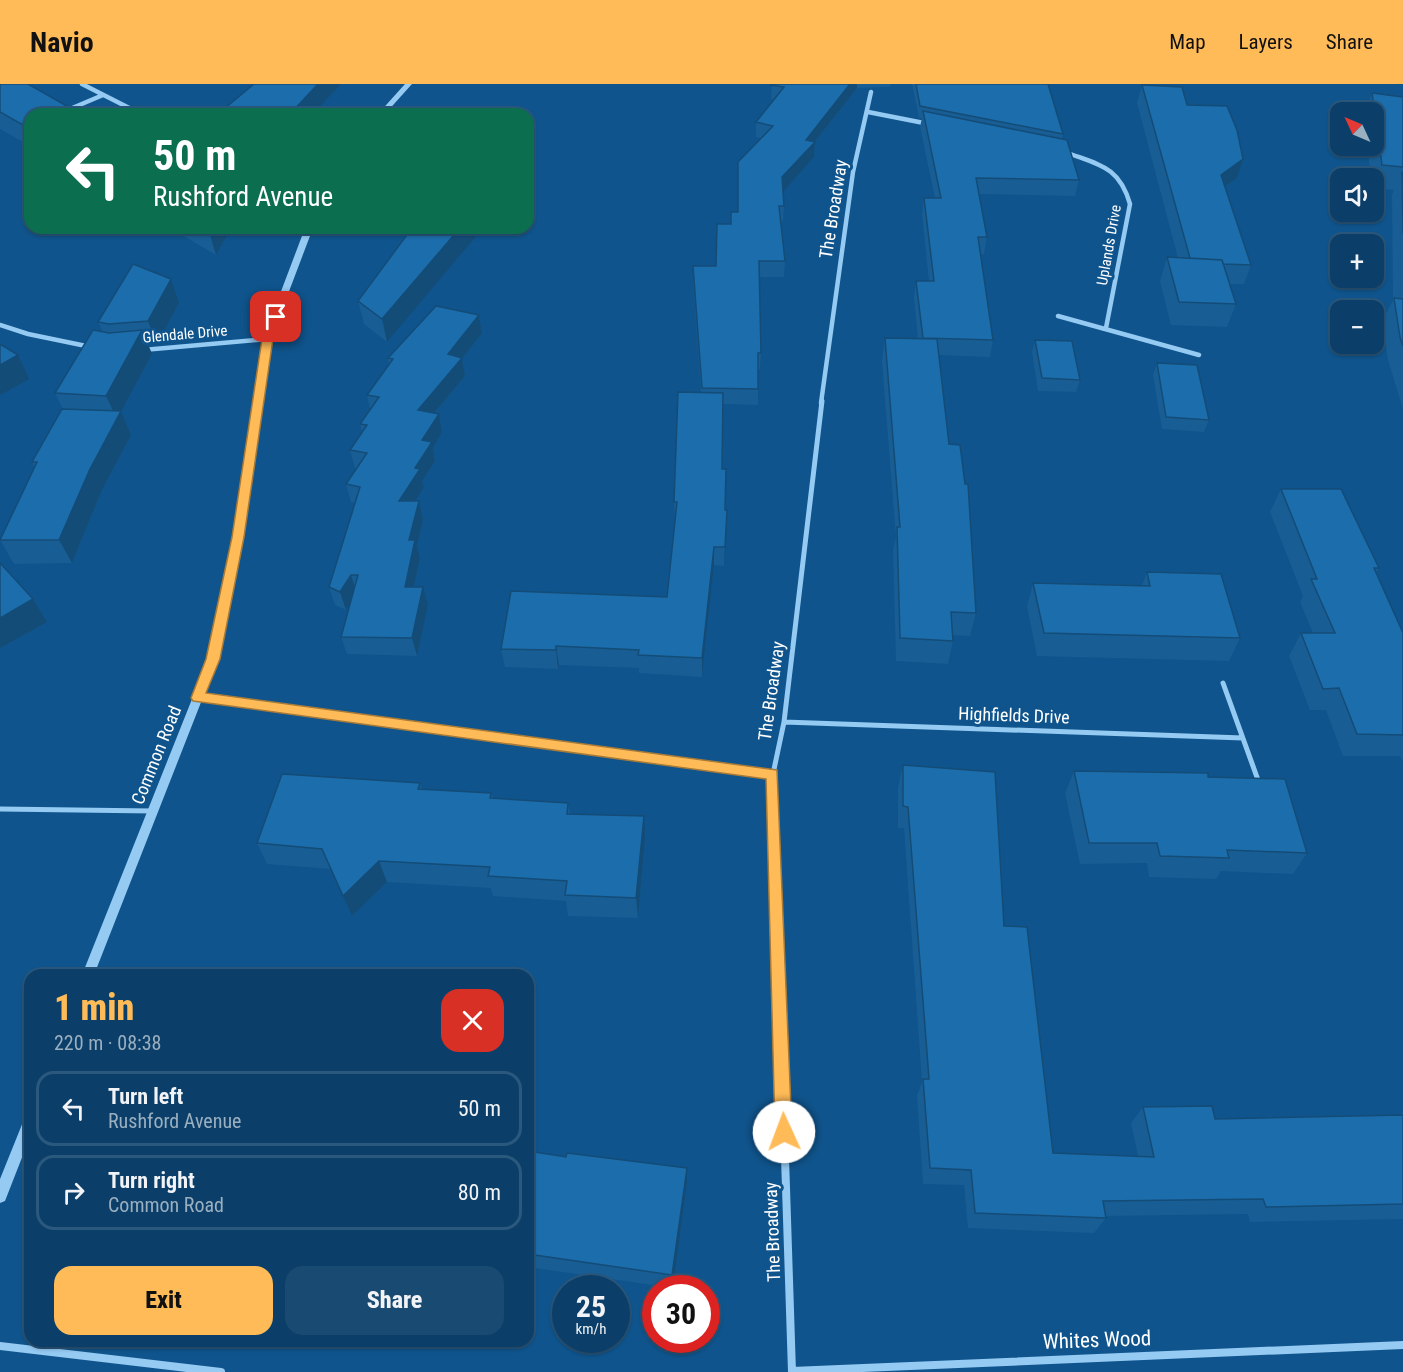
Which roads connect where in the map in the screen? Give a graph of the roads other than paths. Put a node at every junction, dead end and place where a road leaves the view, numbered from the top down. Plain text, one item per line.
1 (82, 84) edge
2 (409, 84) edge
3 (871, 92) dead end
4 (103, 95) junction
5 (72, 108) edge
6 (129, 108) edge
7 (387, 108) edge
8 (868, 112) junction
9 (936, 126) edge
10 (1061, 151) edge
11 (307, 234) edge
12 (1058, 316) dead end
13 (0, 325) edge
14 (1106, 328) junction
15 (267, 339) junction
16 (96, 348) edge
17 (130, 351) edge
18 (1199, 355) dead end
19 (1223, 683) dead end
20 (198, 698) junction
21 (784, 722) junction
22 (1244, 738) junction
23 (772, 774) junction
24 (1258, 780) edge
25 (0, 809) edge
26 (153, 811) junction
27 (90, 969) edge
28 (24, 1136) edge
29 (0, 1196) edge
30 (1403, 1345) edge
31 (0, 1346) edge
32 (792, 1371) edge
33 (221, 1372) edge

1 - 4 street
2 - 7 street
3 - 8 street, The Broadway
4 - 5 street
4 - 6 street
8 - 9 street
8 - 21 street, The Broadway
10 - 14 street, Uplands Drive
11 - 15 street, Common Road
12 - 14 street
13 - 16 street
14 - 18 street
15 - 17 street, Glendale Drive
15 - 20 street, Common Road
19 - 22 street
20 - 23 street
20 - 26 street, Common Road
21 - 22 street, Highfields Drive
21 - 23 street, The Broadway
22 - 24 street
23 - 32 street, The Broadway
25 - 26 street
26 - 27 street, Common Road
28 - 29 street
30 - 32 street, Whites Wood
31 - 33 street

